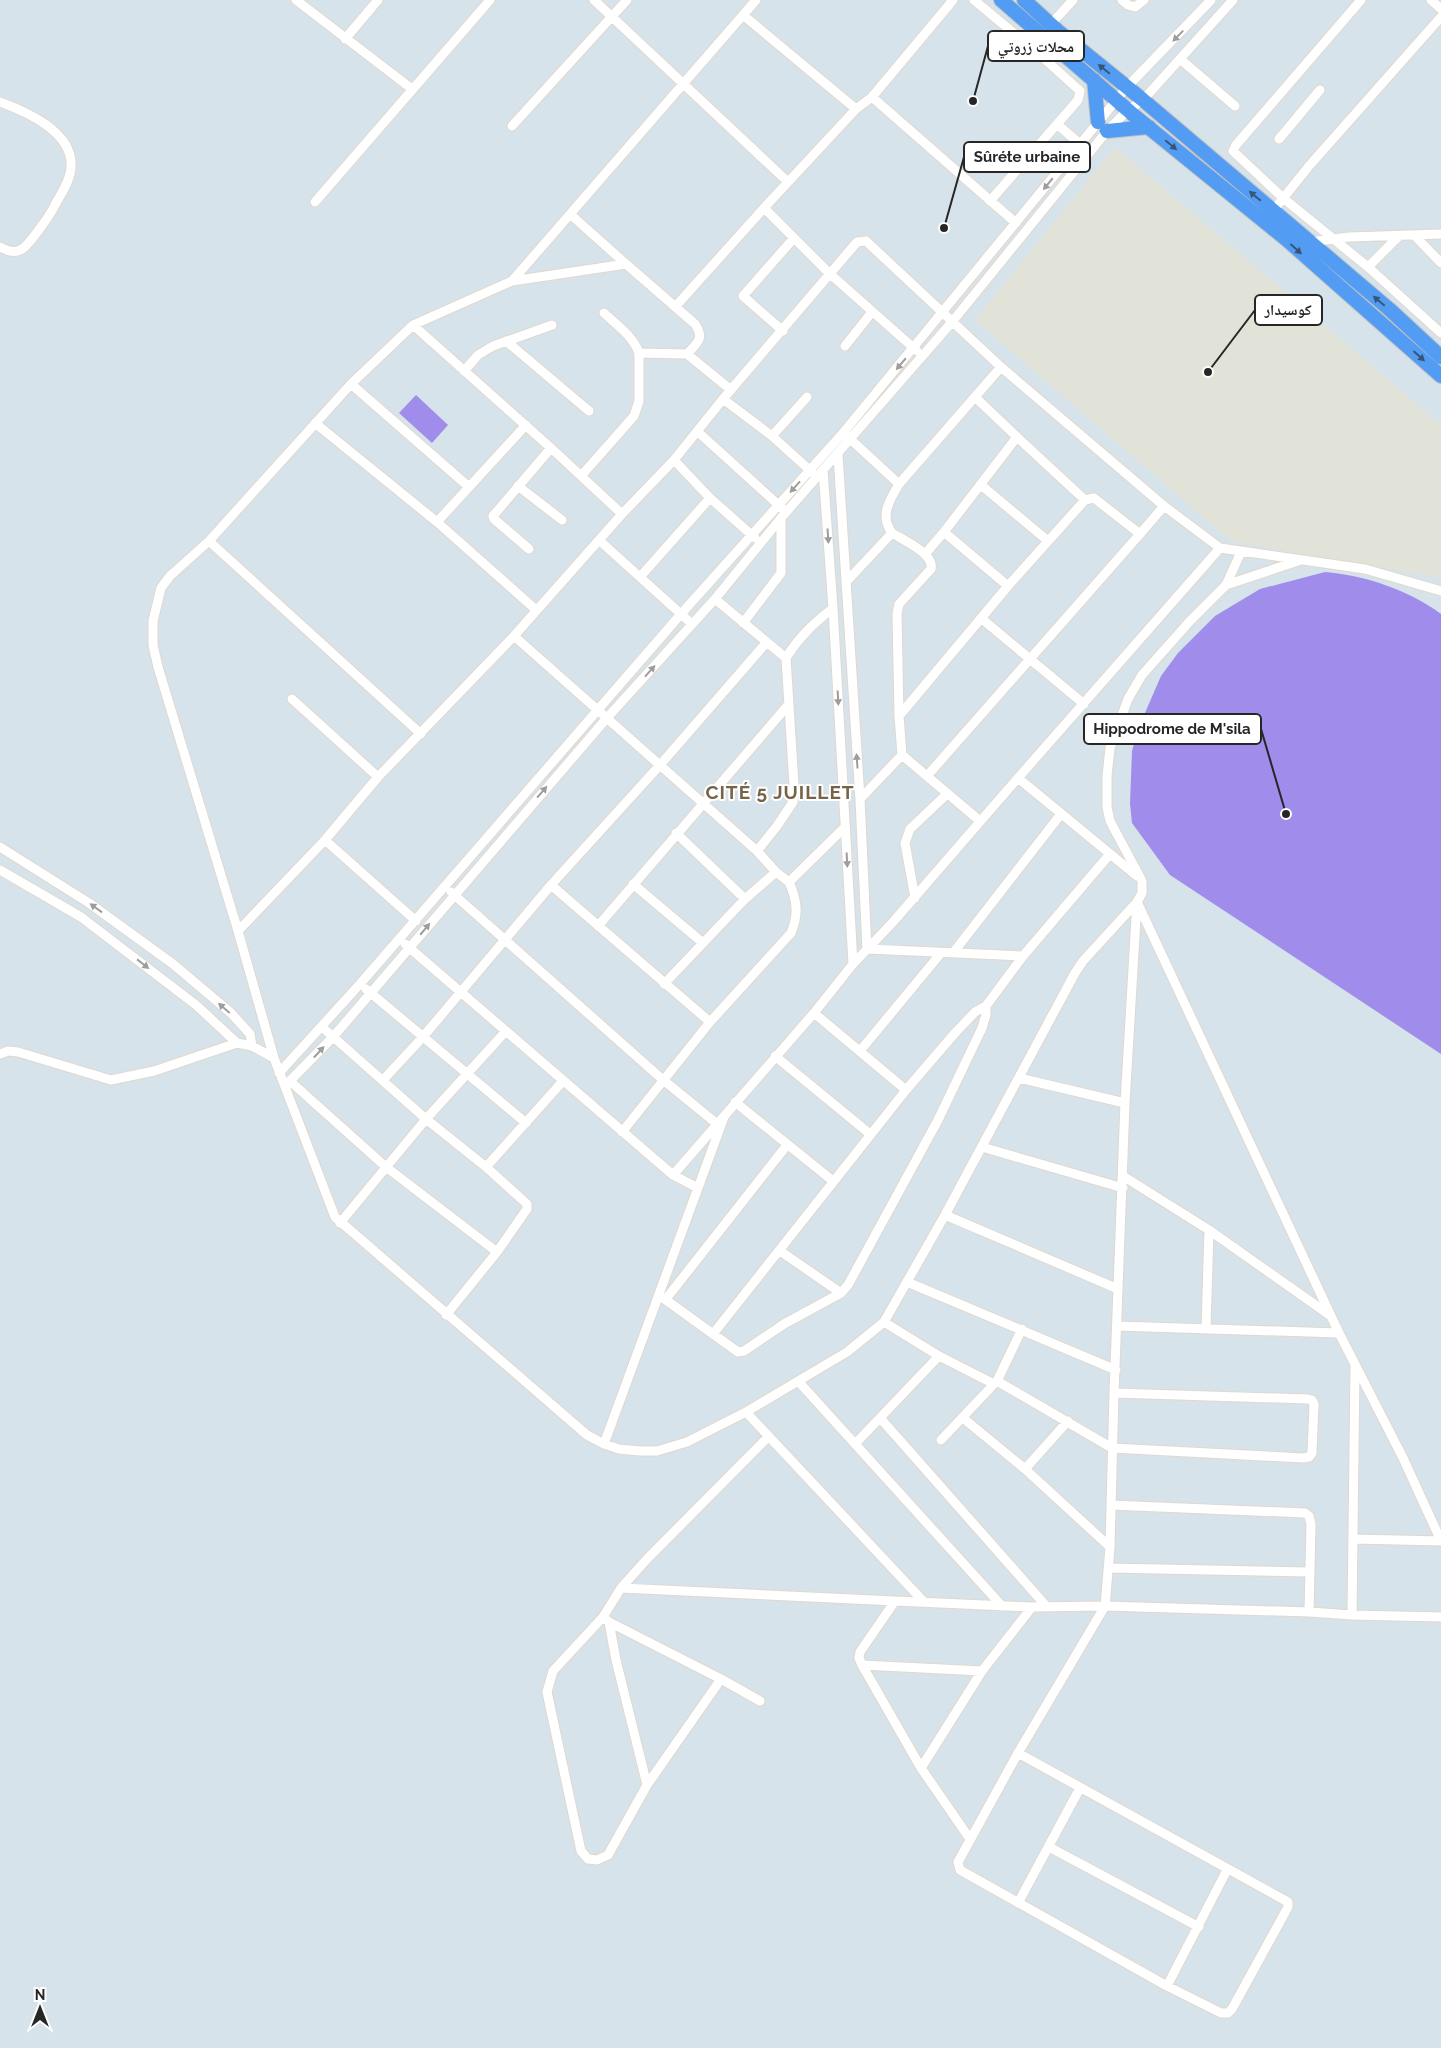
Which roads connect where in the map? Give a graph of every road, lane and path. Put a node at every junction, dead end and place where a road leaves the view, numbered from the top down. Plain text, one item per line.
1 (296, 0) edge
2 (378, 0) edge
3 (490, 0) edge
4 (594, 0) edge
5 (626, 0) edge
6 (756, 0) edge
7 (953, 0) edge
8 (974, 0) edge
9 (1001, 0) edge
10 (1024, 0) edge
11 (1073, 0) edge
12 (1122, 0) edge
13 (1144, 0) edge
14 (1211, 0) edge
15 (1233, 0) edge
16 (1361, 0) edge
17 (1431, 0) edge
18 (1441, 9) edge
19 (743, 15) junction
20 (612, 16) junction
21 (1441, 17) edge
22 (1053, 33) junction
23 (345, 39) junction
24 (1039, 54) junction
25 (1180, 59) junction
26 (1094, 80) junction
27 (683, 84) junction
28 (1127, 87) junction
29 (412, 89) junction
30 (1320, 90) dead end
31 (872, 98) junction
32 (1116, 100) junction
33 (1143, 100) junction
34 (0, 102) edge
35 (1234, 106) dead end
36 (856, 109) junction
37 (1128, 110) junction
38 (1058, 125) junction
39 (512, 126) dead end
40 (1102, 127) junction
41 (1149, 127) junction
42 (1279, 140) dead end
43 (1080, 144) junction
44 (788, 182) junction
45 (1283, 198) junction
46 (990, 201) junction
47 (315, 202) dead end
48 (764, 208) junction
49 (1273, 211) junction
50 (570, 214) junction
51 (1016, 223) junction
52 (1441, 234) edge
53 (1399, 236) junction
54 (1415, 236) junction
55 (794, 238) junction
56 (1332, 239) junction
57 (1310, 242) junction
58 (0, 248) edge
59 (1441, 262) edge
60 (626, 264) junction
61 (1368, 267) junction
62 (829, 273) junction
63 (512, 281) junction
64 (675, 307) junction
65 (872, 312) junction
66 (604, 314) dead end
67 (942, 314) junction
68 (952, 322) junction
69 (413, 325) junction
70 (552, 325) dead end
71 (783, 331) junction
72 (1441, 333) edge
73 (506, 341) junction
74 (845, 346) dead end
75 (914, 348) junction
76 (639, 353) junction
77 (687, 354) junction
78 (922, 356) junction
79 (1441, 357) edge
80 (1001, 367) junction
81 (464, 371) junction
82 (1441, 376) edge
83 (351, 384) junction
84 (731, 390) junction
85 (807, 397) dead end
86 (975, 397) junction
87 (723, 399) junction
88 (589, 412) dead end
89 (315, 423) junction
90 (526, 425) junction
91 (698, 432) junction
92 (843, 433) junction
93 (772, 436) junction
94 (1017, 437) junction
95 (851, 440) junction
96 (551, 448) junction
97 (838, 455) junction
98 (674, 460) junction
99 (810, 470) junction
100 (820, 473) junction
101 (582, 476) junction
102 (899, 484) junction
103 (981, 485) junction
104 (518, 486) junction
105 (469, 487) junction
106 (710, 498) junction
107 (1084, 500) junction
108 (778, 505) junction
109 (1164, 506) junction
110 (622, 514) junction
111 (784, 515) junction
112 (562, 520) dead end
113 (437, 522) junction
114 (944, 532) junction
115 (892, 533) junction
116 (751, 534) junction
117 (1140, 534) junction
118 (209, 541) junction
119 (600, 541) junction
120 (1048, 541) junction
121 (761, 542) junction
122 (1220, 548) junction
123 (529, 549) dead end
124 (1241, 552) junction
125 (925, 554) junction
126 (1301, 560) junction
127 (640, 577) junction
128 (846, 582) junction
129 (1008, 586) junction
130 (1226, 586) junction
131 (1441, 591) edge
132 (833, 597) junction
133 (846, 597) junction
134 (715, 599) junction
135 (834, 608) junction
136 (535, 610) junction
137 (681, 614) junction
138 (982, 618) junction
139 (744, 623) junction
140 (692, 624) junction
141 (514, 636) junction
142 (766, 643) junction
143 (786, 658) junction
144 (1030, 660) junction
145 (292, 698) dead end
146 (789, 704) junction
147 (1084, 704) junction
148 (597, 711) junction
149 (899, 716) junction
150 (606, 719) junction
151 (421, 734) junction
152 (902, 755) junction
153 (660, 765) junction
154 (927, 776) junction
155 (378, 777) junction
156 (1018, 778) junction
157 (947, 794) junction
158 (860, 800) junction
159 (702, 803) junction
160 (514, 807) junction
161 (1061, 814) junction
162 (523, 815) junction
163 (861, 816) junction
164 (844, 817) junction
165 (980, 821) junction
166 (845, 827) junction
167 (676, 833) junction
168 (325, 840) junction
169 (0, 848) edge
170 (756, 851) junction
171 (1110, 854) junction
172 (0, 870) edge
173 (776, 872) junction
174 (1142, 881) junction
175 (789, 882) junction
176 (633, 884) junction
177 (551, 885) junction
178 (445, 887) junction
179 (454, 895) junction
180 (915, 898) junction
181 (745, 899) junction
182 (1136, 902) junction
183 (416, 921) junction
184 (598, 926) junction
185 (238, 931) junction
186 (399, 940) junction
187 (504, 940) junction
188 (703, 944) junction
189 (409, 948) junction
190 (868, 949) junction
191 (941, 952) junction
192 (953, 953) junction
193 (1023, 956) junction
194 (853, 964) junction
195 (360, 984) junction
196 (664, 984) junction
197 (460, 992) junction
198 (370, 993) junction
199 (986, 1006) junction
200 (814, 1013) junction
201 (710, 1022) junction
202 (322, 1027) junction
203 (506, 1030) junction
204 (333, 1037) junction
205 (422, 1038) junction
206 (237, 1043) junction
207 (252, 1046) junction
208 (860, 1051) junction
209 (0, 1054) edge
210 (775, 1056) junction
211 (274, 1058) junction
212 (279, 1073) junction
213 (467, 1075) junction
214 (1019, 1078) junction
215 (383, 1080) junction
216 (662, 1080) junction
217 (563, 1081) junction
218 (288, 1084) junction
219 (906, 1090) junction
220 (735, 1102) junction
221 (1126, 1103) junction
222 (725, 1114) junction
223 (426, 1119) junction
224 (526, 1123) junction
225 (716, 1123) junction
226 (622, 1132) junction
227 (870, 1134) junction
228 (787, 1145) junction
229 (982, 1147) junction
230 (386, 1167) junction
231 (486, 1167) junction
232 (673, 1175) junction
233 (1123, 1176) junction
234 (833, 1181) junction
235 (698, 1188) junction
236 (1123, 1188) junction
237 (946, 1215) junction
238 (340, 1223) junction
239 (1209, 1230) junction
240 (780, 1251) junction
241 (497, 1252) junction
242 (906, 1282) junction
243 (1118, 1289) junction
244 (841, 1293) junction
245 (662, 1297) junction
246 (446, 1315) junction
247 (1332, 1316) junction
248 (884, 1322) junction
249 (1117, 1326) junction
250 (1206, 1328) junction
251 (1022, 1329) junction
252 (1339, 1333) junction
253 (713, 1334) junction
254 (939, 1356) junction
255 (1355, 1366) junction
256 (1116, 1370) junction
257 (798, 1381) junction
258 (996, 1382) junction
259 (1114, 1394) junction
260 (746, 1412) junction
261 (963, 1418) junction
262 (880, 1419) junction
263 (1068, 1421) junction
264 (768, 1437) junction
265 (941, 1440) dead end
266 (604, 1444) junction
267 (855, 1444) junction
268 (1112, 1448) junction
269 (1025, 1469) junction
270 (1111, 1505) junction
271 (1354, 1539) junction
272 (1441, 1541) edge
273 (1110, 1548) junction
274 (1109, 1568) junction
275 (1310, 1572) junction
276 (621, 1588) junction
277 (895, 1601) junction
278 (924, 1602) junction
279 (1002, 1606) junction
280 (1105, 1606) junction
281 (1032, 1607) junction
282 (1047, 1607) junction
283 (1310, 1612) junction
284 (1352, 1615) junction
285 (1441, 1616) edge
286 (606, 1620) junction
287 (862, 1666) junction
288 (982, 1671) junction
289 (722, 1679) junction
290 (760, 1701) dead end
291 (1018, 1753) junction
292 (921, 1768) junction
293 (646, 1785) junction
294 (1080, 1788) junction
295 (970, 1839) junction
296 (1049, 1847) junction
297 (1227, 1870) junction
298 (1018, 1903) junction
299 (1198, 1927) junction
300 (1167, 1986) junction

1 - 23 street
2 - 23 street
3 - 29 street
4 - 20 street
5 - 20 street
6 - 19 street
7 - 31 street
8 - 24 street
9 - 22 main road
10 - 22 main road
11 - 22 street
12 - 13 street
14 -> 28 street
15 - 25 street
16 - 45 street
17 - 18 street
19 - 27 street
19 - 36 street
20 - 27 street
20 - 39 street
21 - 45 street
22 - 24 street
22 - 26 main road
28 -> 22 main road
23 - 29 street
24 - 38 street
25 - 33 street
25 - 35 street
26 - 32 main road
26 - 40 main road
27 - 44 street
27 - 50 street
28 - 32 street
28 - 33 main road
29 - 47 street
30 - 42 street
31 - 36 street
31 - 46 street
32 - 37 main road
32 - 40 street
33 - 37 street
49 -> 33 main road
34 - 58 street
36 - 44 street
37 - 40 street
37 - 41 main road
38 - 43 street
38 - 46 street
40 - 41 main road
40 - 43 street
40 - 68 street
41 -> 82 main road
43 -> 51 street
44 - 48 street
45 - 49 street
45 - 56 street
46 - 51 street
48 - 55 street
48 - 64 street
49 - 57 main road
50 - 60 street
50 - 63 street
51 - 67 street
52 - 54 street
53 - 54 street
53 - 56 street
53 - 61 street
54 - 59 street
55 - 62 street
55 - 71 street
56 - 57 street
56 - 61 street
79 -> 57 main road
60 - 63 street
60 - 64 street
61 - 72 street
62 - 65 street
62 - 67 street
62 - 71 street
63 - 69 street
64 - 77 street
65 - 74 street
65 - 75 street
66 - 76 street
67 - 68 street
67 - 75 street
68 - 78 street
68 - 80 street
69 - 81 street
69 - 83 street
70 - 73 street
71 - 84 street
73 - 81 street
73 - 88 street
75 - 78 street
75 -> 92 street
76 - 77 street
76 - 101 street
77 - 84 street
78 - 95 street
80 - 86 street
80 - 109 street
81 - 90 street
83 - 89 street
83 - 105 street
84 - 87 street
85 - 93 street
86 - 94 street
86 - 102 street
87 - 91 street
87 - 93 street
89 - 113 street
89 - 118 street
90 - 96 street
90 - 105 street
91 - 98 street
91 - 108 street
92 - 95 street
92 - 99 street
93 - 99 street
94 - 103 street
94 - 107 street
95 - 97 street
95 - 102 street
96 - 101 street
96 - 104 street
97 - 100 street
97 - 128 street
98 - 106 street
98 - 110 street
99 - 100 street
99 -> 108 street
100 - 111 street
100 -> 132 street
101 - 110 street
102 - 115 street
103 - 114 street
103 - 120 street
104 - 112 street
104 - 123 street
105 - 113 street
106 - 116 street
106 - 127 street
107 - 117 street
107 - 120 street
108 - 111 street
108 - 116 street
109 - 117 street
109 - 122 street
110 - 119 street
111 - 121 street
111 - 139 street
113 - 136 street
114 - 125 street
114 - 129 street
115 - 125 street
115 - 128 street
116 - 121 street
116 - 137 street
117 - 144 street
118 - 151 street
118 - 185 street
119 - 127 street
119 - 136 street
120 - 129 street
121 - 134 street
122 - 124 street
122 - 147 street
124 - 126 street
124 - 130 street
125 - 149 street
126 - 130 street
126 - 131 street
127 - 137 street
128 - 133 street
129 - 138 street
130 - 174 street
132 - 133 street
132 - 135 street
158 -> 133 street
134 - 139 street
134 - 140 street
135 - 143 street
135 -> 164 street
136 - 141 street
137 - 140 street
137 - 148 street
138 - 144 street
138 - 149 street
139 - 142 street
150 -> 140 street
141 - 148 street
141 - 151 street
142 - 143 street
142 - 153 street
143 - 146 street
144 - 147 street
144 - 154 street
145 - 155 street
146 - 159 street
146 - 170 street
147 - 156 street
148 - 150 street
148 - 160 street
149 - 152 street
150 - 153 street
162 -> 150 street
151 - 155 street
152 - 154 street
152 - 158 street
153 - 159 street
153 - 177 street
154 - 157 street
155 - 168 street
156 - 161 street
156 - 165 street
157 - 165 street
157 - 180 street
158 - 163 street
159 - 167 street
159 - 170 street
160 - 162 street
160 - 178 street
161 - 171 street
161 - 192 street
162 - 179 street
163 - 164 street
163 - 190 street
164 - 166 street
165 - 180 street
166 - 175 street
166 -> 194 street
167 - 176 street
167 - 181 street
168 - 183 street
168 - 185 street
207 -> 169 street
170 - 173 street
171 - 174 street
171 - 193 street
172 -> 206 street
173 - 175 street
173 - 181 street
174 - 182 street
175 - 201 street
176 - 184 street
176 - 188 street
177 - 184 street
177 - 187 street
178 - 179 street
178 - 183 street
179 - 187 street
189 -> 179 street
180 - 190 street
181 - 188 street
182 - 214 street
182 - 221 street
182 - 247 street
183 - 186 street
184 - 196 street
185 - 211 street
186 - 189 street
186 - 195 street
187 - 197 street
187 - 216 street
188 - 196 street
189 - 197 street
189 - 198 street
190 - 191 street
190 - 194 street
191 - 192 street
191 - 208 street
192 - 193 street
193 - 199 street
194 - 200 street
195 - 198 street
195 - 202 street
196 - 201 street
197 - 203 street
197 - 205 street
198 - 204 street
198 - 205 street
199 - 219 street
199 - 244 street
200 - 208 street
200 - 210 street
201 - 216 street
202 - 204 street
202 - 212 street
203 - 213 street
203 - 217 street
204 - 215 street
218 -> 204 street
205 - 213 street
205 - 215 street
206 - 207 street
206 - 209 street
207 - 211 street
208 - 219 street
210 - 220 street
210 - 227 street
211 - 212 street
212 - 218 street
213 - 223 street
213 - 224 street
214 - 221 street
214 - 229 street
215 - 223 street
216 - 225 street
216 - 226 street
217 - 224 street
217 - 226 street
218 - 230 street
218 - 238 street
219 - 227 street
220 - 222 street
220 - 228 street
221 - 233 street
222 - 225 street
222 - 235 street
223 - 230 street
223 - 231 street
224 - 231 street
225 - 232 street
226 - 232 street
227 - 234 street
228 - 234 street
228 - 245 street
229 - 236 street
229 - 237 street
230 - 238 street
230 - 241 street
231 - 241 street
232 - 235 street
233 - 236 street
233 - 239 street
234 - 240 street
235 - 245 street
236 - 243 street
237 - 242 street
237 - 243 street
238 - 246 street
239 - 247 street
239 - 250 street
240 - 244 street
240 - 253 street
241 - 246 street
242 - 248 street
242 - 251 street
243 - 249 street
244 - 253 street
245 - 253 street
245 - 266 street
246 - 266 street
247 - 252 street
248 - 254 street
248 - 257 street
249 - 250 street
249 - 256 street
250 - 252 street
251 - 256 street
251 - 258 street
252 - 255 street
254 - 258 street
254 - 262 street
255 - 271 street
255 - 272 street
256 - 259 street
257 - 260 street
257 - 267 street
258 - 261 street
258 - 263 street
259 - 268 street
259 - 268 street
260 - 264 street
260 - 266 street
261 - 265 street
261 - 269 street
262 - 267 street
262 - 282 street
263 - 268 street
263 - 269 street
264 - 276 street
264 - 278 street
267 - 279 street
268 - 270 street
269 - 273 street
270 - 273 street
270 - 275 street
271 - 272 street
271 - 284 street
273 - 274 street
274 - 275 street
274 - 280 street
275 - 283 street
276 - 277 street
276 - 286 street
277 - 278 street
277 - 287 street
278 - 279 street
279 - 281 street
280 - 282 street
280 - 283 street
280 - 291 street
281 - 282 street
281 - 288 street
283 - 284 street
284 - 285 street
286 - 289 street
286 - 293 street
286 - 293 street
287 - 288 street
287 - 292 street
288 - 292 street
289 - 290 street
289 - 293 street
291 - 294 street
291 - 295 street
292 - 295 street
294 - 296 street
294 - 297 street
295 - 298 street
296 - 298 street
296 - 299 street
297 - 299 street
297 - 300 street
298 - 300 street
299 - 300 street

